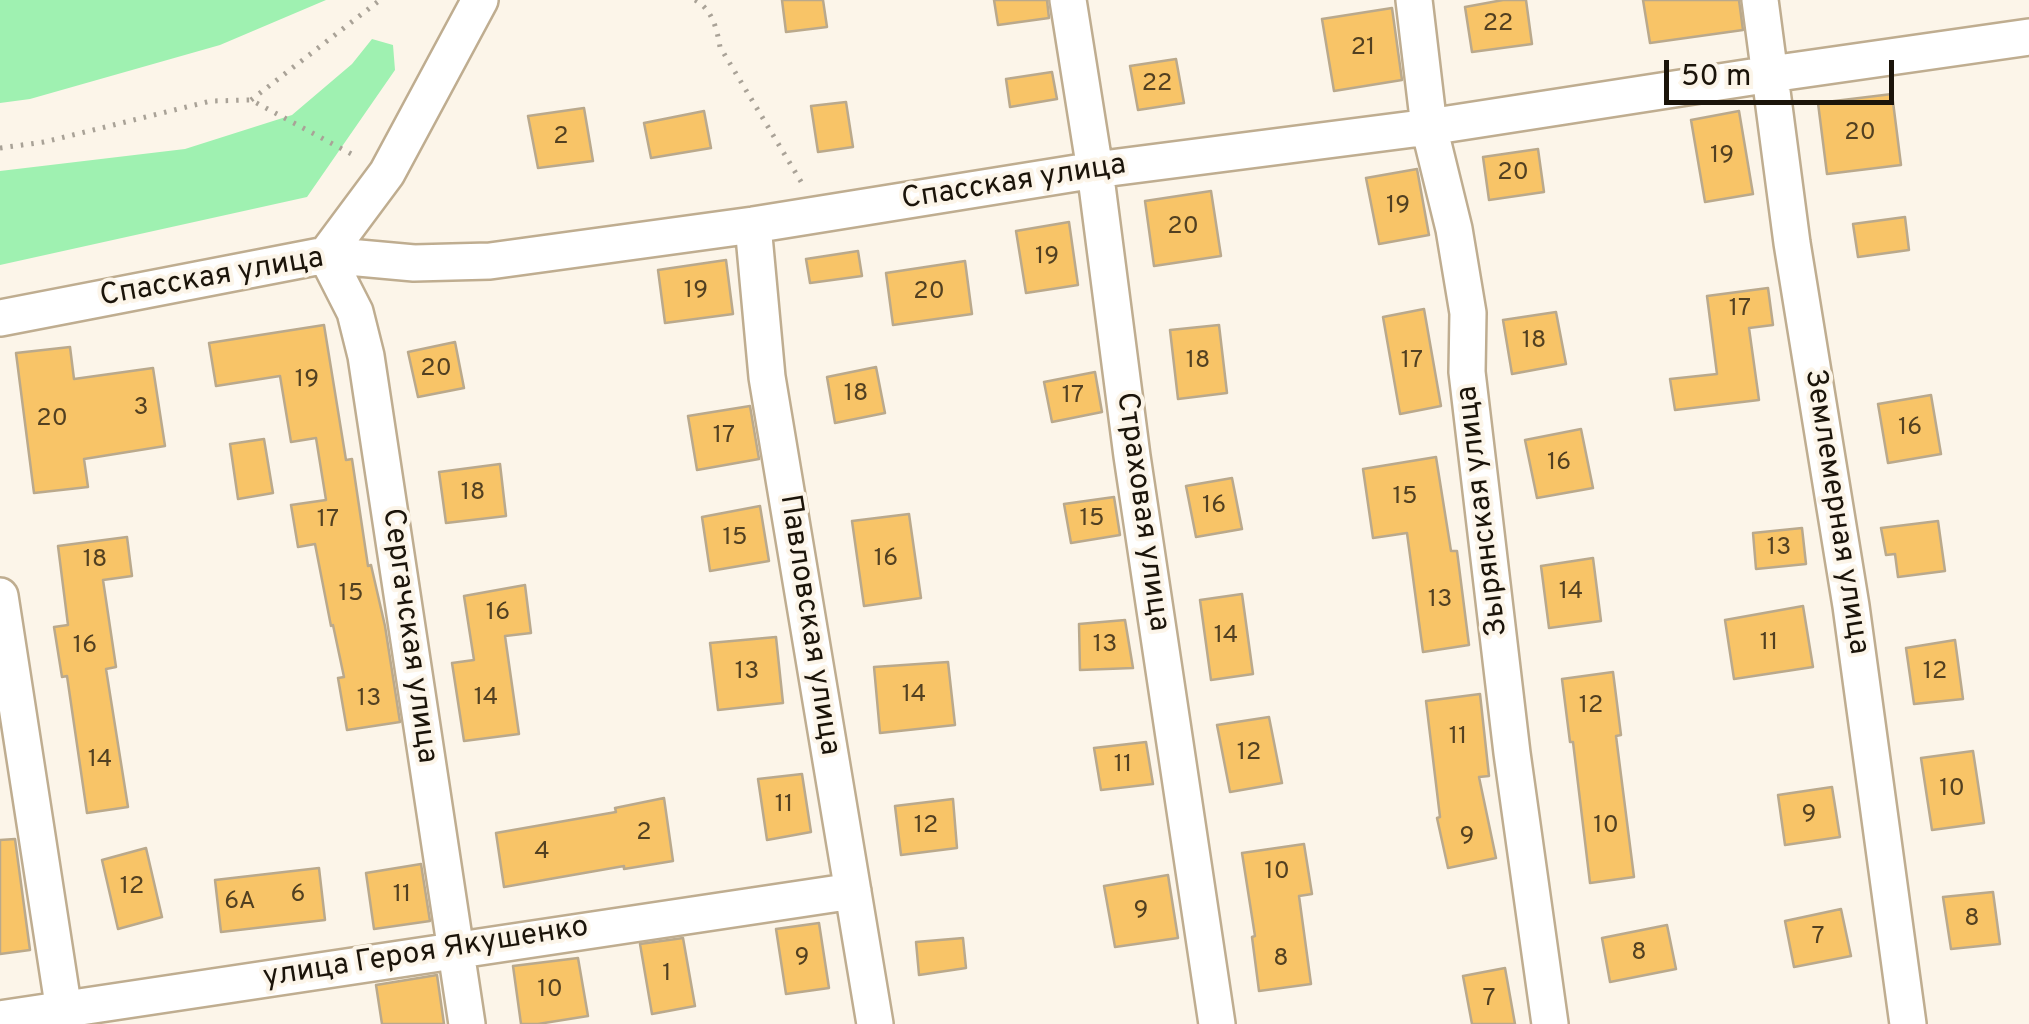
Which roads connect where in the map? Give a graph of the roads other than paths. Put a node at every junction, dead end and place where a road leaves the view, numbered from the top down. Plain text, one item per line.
1 (480, 0) edge
2 (1068, 0) edge
3 (1414, 0) edge
4 (1760, 0) edge
5 (2029, 37) edge
6 (1771, 74) junction
7 (1428, 127) junction
8 (1095, 170) junction
9 (754, 225) junction
10 (326, 255) junction
11 (0, 318) edge
12 (0, 596) edge
13 (853, 891) junction
14 (455, 950) junction
15 (65, 1017) edge
16 (0, 1019) edge
17 (467, 1024) edge
18 (875, 1024) edge
19 (1217, 1024) edge
20 (1550, 1024) edge
21 (1908, 1024) edge

1 - 10 street
2 - 8 street, Страховая улица
3 - 7 street, Зырянская улица
4 - 6 street, Землемерная улица
5 - 6 street, Спасская улица
6 - 7 street, Спасская улица
6 - 21 street, Землемерная улица
7 - 8 street, Спасская улица
7 - 20 street, Зырянская улица
8 - 9 street, Спасская улица
8 - 19 street, Страховая улица
9 - 10 street, Спасская улица
9 - 13 street, Павловская улица
10 - 11 street, Спасская улица
10 - 14 street, Сергачская улица
12 - 15 street
13 - 14 street, улица Героя Якушенко
13 - 18 street, Павловская улица
14 - 15 street, улица Героя Якушенко
14 - 17 street, Сергачская улица
15 - 16 street, улица Героя Якушенко

